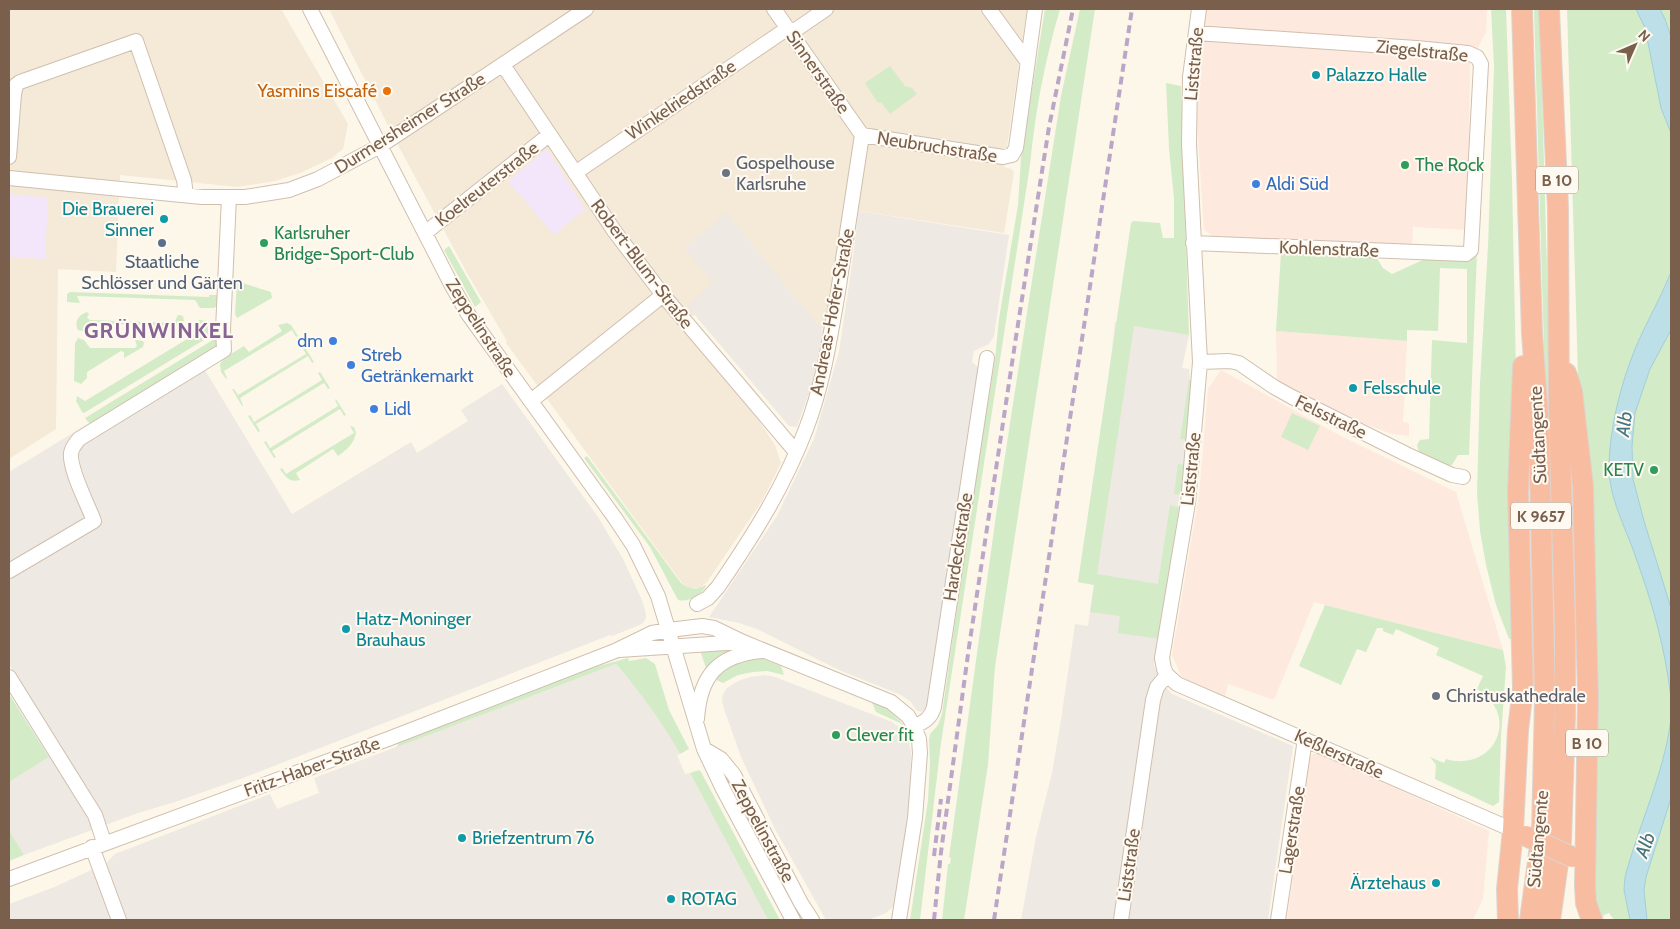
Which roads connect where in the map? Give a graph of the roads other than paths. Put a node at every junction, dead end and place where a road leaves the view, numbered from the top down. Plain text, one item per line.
1 (586, 9) edge
2 (774, 9) edge
3 (826, 9) edge
4 (989, 9) edge
5 (1035, 9) edge
6 (1200, 9) edge
7 (1522, 9) edge
8 (1549, 9) edge
9 (314, 10) edge
10 (790, 31) junction
11 (1196, 33) junction
12 (1027, 61) junction
13 (503, 65) junction
14 (549, 134) junction
15 (862, 135) junction
16 (380, 146) junction
17 (9, 157) edge
18 (575, 173) junction
19 (9, 178) edge
20 (186, 195) junction
21 (229, 197) junction
22 (425, 233) junction
23 (1193, 243) junction
24 (1466, 254) joint
25 (664, 295) junction
26 (1532, 333) junction
27 (1558, 351) junction
28 (987, 358) dead end
29 (1200, 362) junction
30 (530, 401) junction
31 (796, 452) junction
32 (1463, 477) dead end
33 (9, 572) edge
34 (697, 604) dead end
35 (669, 630) junction
36 (743, 642) junction
37 (674, 647) junction
38 (766, 650) junction
39 (614, 651) junction
40 (1167, 675) junction
41 (9, 677) edge
42 (914, 726) junction
43 (696, 727) junction
44 (1305, 739) junction
45 (704, 749) junction
46 (1520, 833) junction
47 (98, 845) junction
48 (1578, 859) junction
49 (9, 879) edge
50 (1585, 886) junction
51 (1507, 889) junction
52 (119, 920) edge
53 (793, 920) edge
54 (812, 920) edge
55 (900, 920) edge
56 (1121, 920) edge
57 (1278, 920) edge
58 (1498, 920) edge
59 (1508, 920) edge
60 (1530, 920) edge
61 (1550, 920) edge
62 (1576, 920) edge
63 (1592, 920) edge

1 - 13 street, Durmersheimer Straße
2 - 10 street, Sinnerstraße
3 - 10 street, Winkelriedstraße
4 - 12 street
5 - 12 street
6 - 11 street, Liststraße
7 - 26 highway, Südtangente / B 10
8 - 27 highway, Südtangente / B 10
9 - 16 street, Zeppelinstraße
10 - 15 street, Sinnerstraße
10 - 18 street, Winkelriedstraße
11 - 23 street, Liststraße
11 - 24 street, Ziegelstraße
12 - 15 street, Neubruchstraße
13 - 14 street, Robert-Blum-Straße
13 - 16 street, Durmersheimer Straße
14 - 18 street, Robert-Blum-Straße
14 - 22 street, Koelreuterstraße
15 - 31 street, Andreas-Hofer-Straße
16 - 21 street, Durmersheimer Straße
16 - 22 street, Zeppelinstraße
17 - 20 street
18 - 25 street, Robert-Blum-Straße
19 - 20 street, Durmersheimer Straße
20 - 21 street, Durmersheimer Straße
21 - 33 street
22 - 30 street, Zeppelinstraße
23 - 24 street, Kohlenstraße
23 - 29 street, Liststraße
25 - 30 street
25 - 31 street, Robert-Blum-Straße
26 - 46 highway, B 10
26 - 60 highway, Südtangente / K 9657
27 - 48 highway, B 10
27 - 61 highway, Südtangente / K 9657
28 - 42 street, Hardeckstraße
29 - 32 street, Felsstraße
29 - 40 street, Liststraße
30 - 35 street, Zeppelinstraße
31 - 34 street, Andreas-Hofer-Straße
35 - 36 street
35 - 37 street, Zeppelinstraße
35 - 39 street, Fritz-Haber-Straße
36 - 37 street
36 - 38 street
37 - 39 street, Fritz-Haber-Straße
37 - 43 street, Zeppelinstraße
38 - 42 street
38 - 43 street
39 - 47 street, Fritz-Haber-Straße
40 - 44 street, Keßlerstraße
40 - 56 street, Liststraße
41 - 47 street
42 - 55 street
43 - 45 street, Zeppelinstraße
44 - 46 street, Keßlerstraße
44 - 57 street, Lagerstraße
45 - 53 street, Zeppelinstraße
45 - 54 street, Zeppelinstraße
46 - 48 highway, bridge
46 - 51 highway, B 10
47 - 49 street, Fritz-Haber-Straße
47 - 52 street
48 - 50 highway, B 10
50 - 62 highway
50 - 63 highway, B 10
51 - 58 highway
51 - 59 highway, B 10

